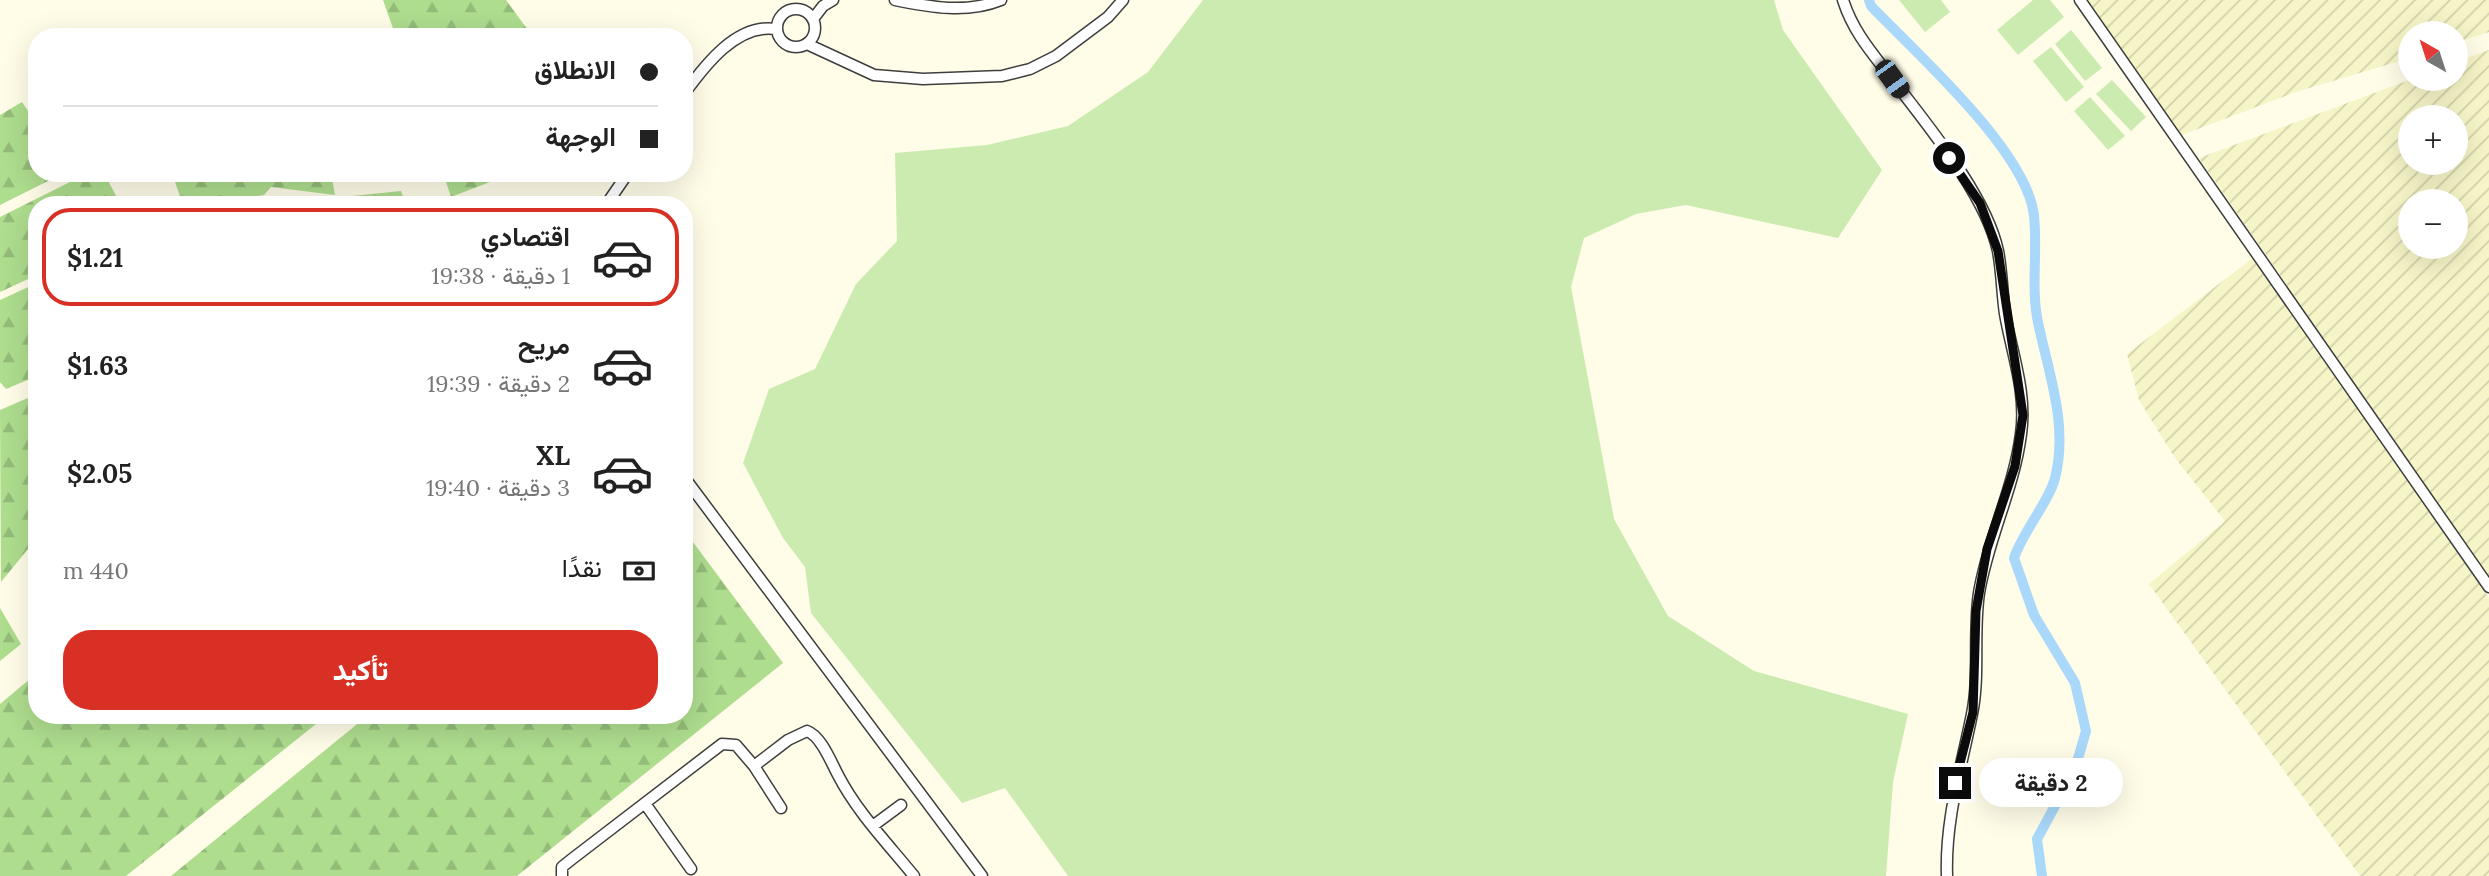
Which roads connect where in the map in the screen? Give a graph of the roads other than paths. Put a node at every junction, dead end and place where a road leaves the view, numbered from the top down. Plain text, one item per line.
1 (833, 0) edge
2 (895, 0) edge
3 (1001, 0) edge
4 (1123, 0) edge
5 (1843, 0) edge
6 (2080, 0) edge
7 (813, 19) junction
8 (776, 29) junction
9 (807, 44) junction
10 (693, 83) edge
11 (693, 489) edge
12 (2489, 587) edge
13 (754, 766) junction
14 (646, 804) junction
15 (901, 805) dead end
16 (781, 808) dead end
17 (874, 825) junction
18 (691, 869) dead end
19 (562, 876) edge
20 (914, 876) edge
21 (982, 876) edge
22 (1947, 876) edge

1 - 7 street
2 - 3 street
4 - 9 street
5 - 22 street
6 - 12 street
7 - 8 street
7 - 9 street
8 - 9 street
8 - 10 street
11 - 21 street
13 - 14 street
13 - 16 street
13 - 17 street
14 - 18 street
14 - 19 street
15 - 17 street
17 - 20 street

